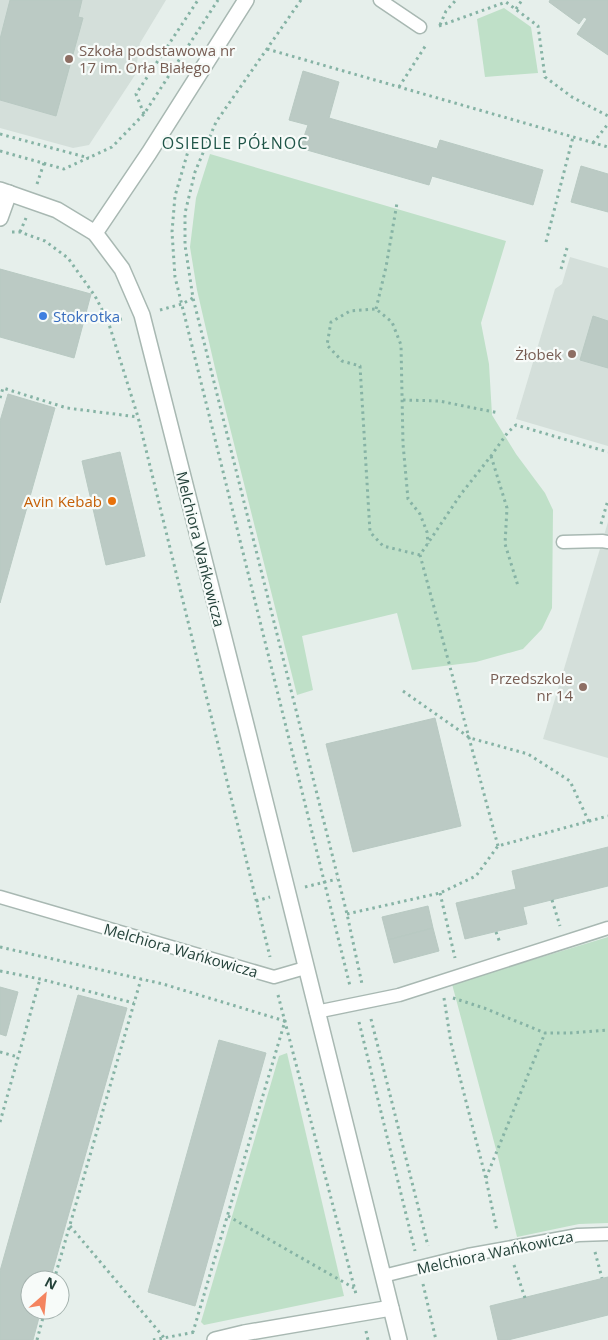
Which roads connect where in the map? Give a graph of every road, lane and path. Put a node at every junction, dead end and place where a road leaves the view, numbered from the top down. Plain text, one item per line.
1 (198, 0) edge
2 (218, 0) edge
3 (246, 0) edge
4 (301, 0) edge
5 (380, 0) edge
6 (456, 0) edge
7 (522, 0) edge
8 (516, 9) junction
9 (440, 25) junction
10 (420, 27) dead end
11 (436, 32) dead end
12 (431, 38) dead end
13 (267, 49) junction
14 (399, 87) junction
15 (144, 114) junction
16 (608, 116) edge
17 (608, 124) edge
18 (0, 134) edge
19 (574, 137) junction
20 (191, 141) dead end
21 (593, 143) junction
22 (608, 147) edge
23 (0, 151) edge
24 (89, 158) junction
25 (4, 191) edge
26 (398, 203) dead end
27 (0, 218) edge
28 (20, 232) dead end
29 (95, 233) junction
30 (546, 242) dead end
31 (567, 248) dead end
32 (561, 269) dead end
33 (376, 309) junction
34 (0, 398) edge
35 (403, 400) junction
36 (499, 413) dead end
37 (138, 417) junction
38 (608, 452) edge
39 (491, 456) junction
40 (563, 542) dead end
41 (608, 542) edge
42 (428, 544) junction
43 (420, 555) junction
44 (518, 586) dead end
45 (403, 690) dead end
46 (470, 738) junction
47 (608, 816) edge
48 (589, 822) junction
49 (498, 846) junction
50 (440, 893) junction
51 (0, 897) edge
52 (552, 900) dead end
53 (347, 914) junction
54 (608, 928) edge
55 (562, 931) dead end
56 (496, 932) dead end
57 (0, 947) edge
58 (502, 950) dead end
59 (456, 963) dead end
60 (305, 968) junction
61 (0, 971) edge
62 (274, 977) junction
63 (40, 979) junction
64 (141, 979) junction
65 (360, 1002) junction
66 (134, 1003) junction
67 (316, 1012) junction
68 (285, 1021) junction
69 (608, 1030) edge
70 (545, 1033) junction
71 (0, 1052) edge
72 (18, 1057) junction
73 (0, 1122) edge
74 (486, 1179) junction
75 (228, 1216) junction
76 (70, 1226) junction
77 (608, 1234) edge
78 (594, 1247) dead end
79 (502, 1250) junction
80 (433, 1264) junction
81 (420, 1267) junction
82 (57, 1270) edge
83 (383, 1276) junction
84 (602, 1278) dead end
85 (354, 1288) junction
86 (525, 1298) dead end
87 (391, 1308) junction
88 (361, 1313) junction
89 (42, 1320) edge
90 (193, 1332) dead end
91 (245, 1337) edge
92 (37, 1340) edge
93 (166, 1340) edge
94 (215, 1340) edge
95 (368, 1340) edge
96 (398, 1340) edge
97 (436, 1340) edge

1 - 15 path
2 - 15 path
3 - 29 street
4 - 13 path
5 - 10 lane
6 - 9 path
7 - 8 path
8 - 9 path
8 - 16 path
9 - 11 path
12 - 14 path
13 - 14 path
13 - 53 path
14 - 19 path
15 - 24 path
17 - 21 path
18 - 24 path
19 - 21 path
19 - 30 path
20 - 65 path
21 - 22 path
23 - 24 path
25 - 27 street, Melchiora Wańkowicza
25 - 29 street, Melchiora Wańkowicza
26 - 33 path
28 - 37 path
29 - 60 street, Melchiora Wańkowicza
31 - 32 path
33 - 35 path
33 - 43 path
34 - 37 path
35 - 36 path
35 - 42 path
37 - 62 path
38 - 39 path
39 - 42 path
39 - 44 path
40 - 41 lane
42 - 43 path
43 - 46 path
45 - 46 path
46 - 48 path
46 - 49 path
47 - 48 path
48 - 49 path
49 - 50 path
50 - 53 path
50 - 59 path
51 - 62 lane, Melchiora Wańkowicza
52 - 55 path
53 - 65 path
54 - 65 lane
56 - 58 path
57 - 64 path
60 - 62 lane, Melchiora Wańkowicza
60 - 67 street, Melchiora Wańkowicza
61 - 63 path
62 - 68 path
63 - 66 path
63 - 72 path
64 - 66 path
64 - 68 path
65 - 67 lane
65 - 80 path
65 - 81 path
66 - 76 path
67 - 83 street, Melchiora Wańkowicza
68 - 75 path
68 - 85 path
69 - 70 path
70 - 74 path
70 - 74 path
71 - 72 path
72 - 73 path
74 - 79 path
75 - 85 path
75 - 90 path
76 - 82 path
76 - 93 path
77 - 79 lane, Melchiora Wańkowicza
78 - 84 path
79 - 80 lane, Melchiora Wańkowicza
79 - 86 path
80 - 81 lane, Melchiora Wańkowicza
81 - 83 lane, Melchiora Wańkowicza
81 - 97 path
83 - 87 street, Melchiora Wańkowicza
85 - 88 path
87 - 88 street
87 - 96 street, Melchiora Wańkowicza
88 - 91 street
88 - 95 path
89 - 92 path
91 - 94 street

